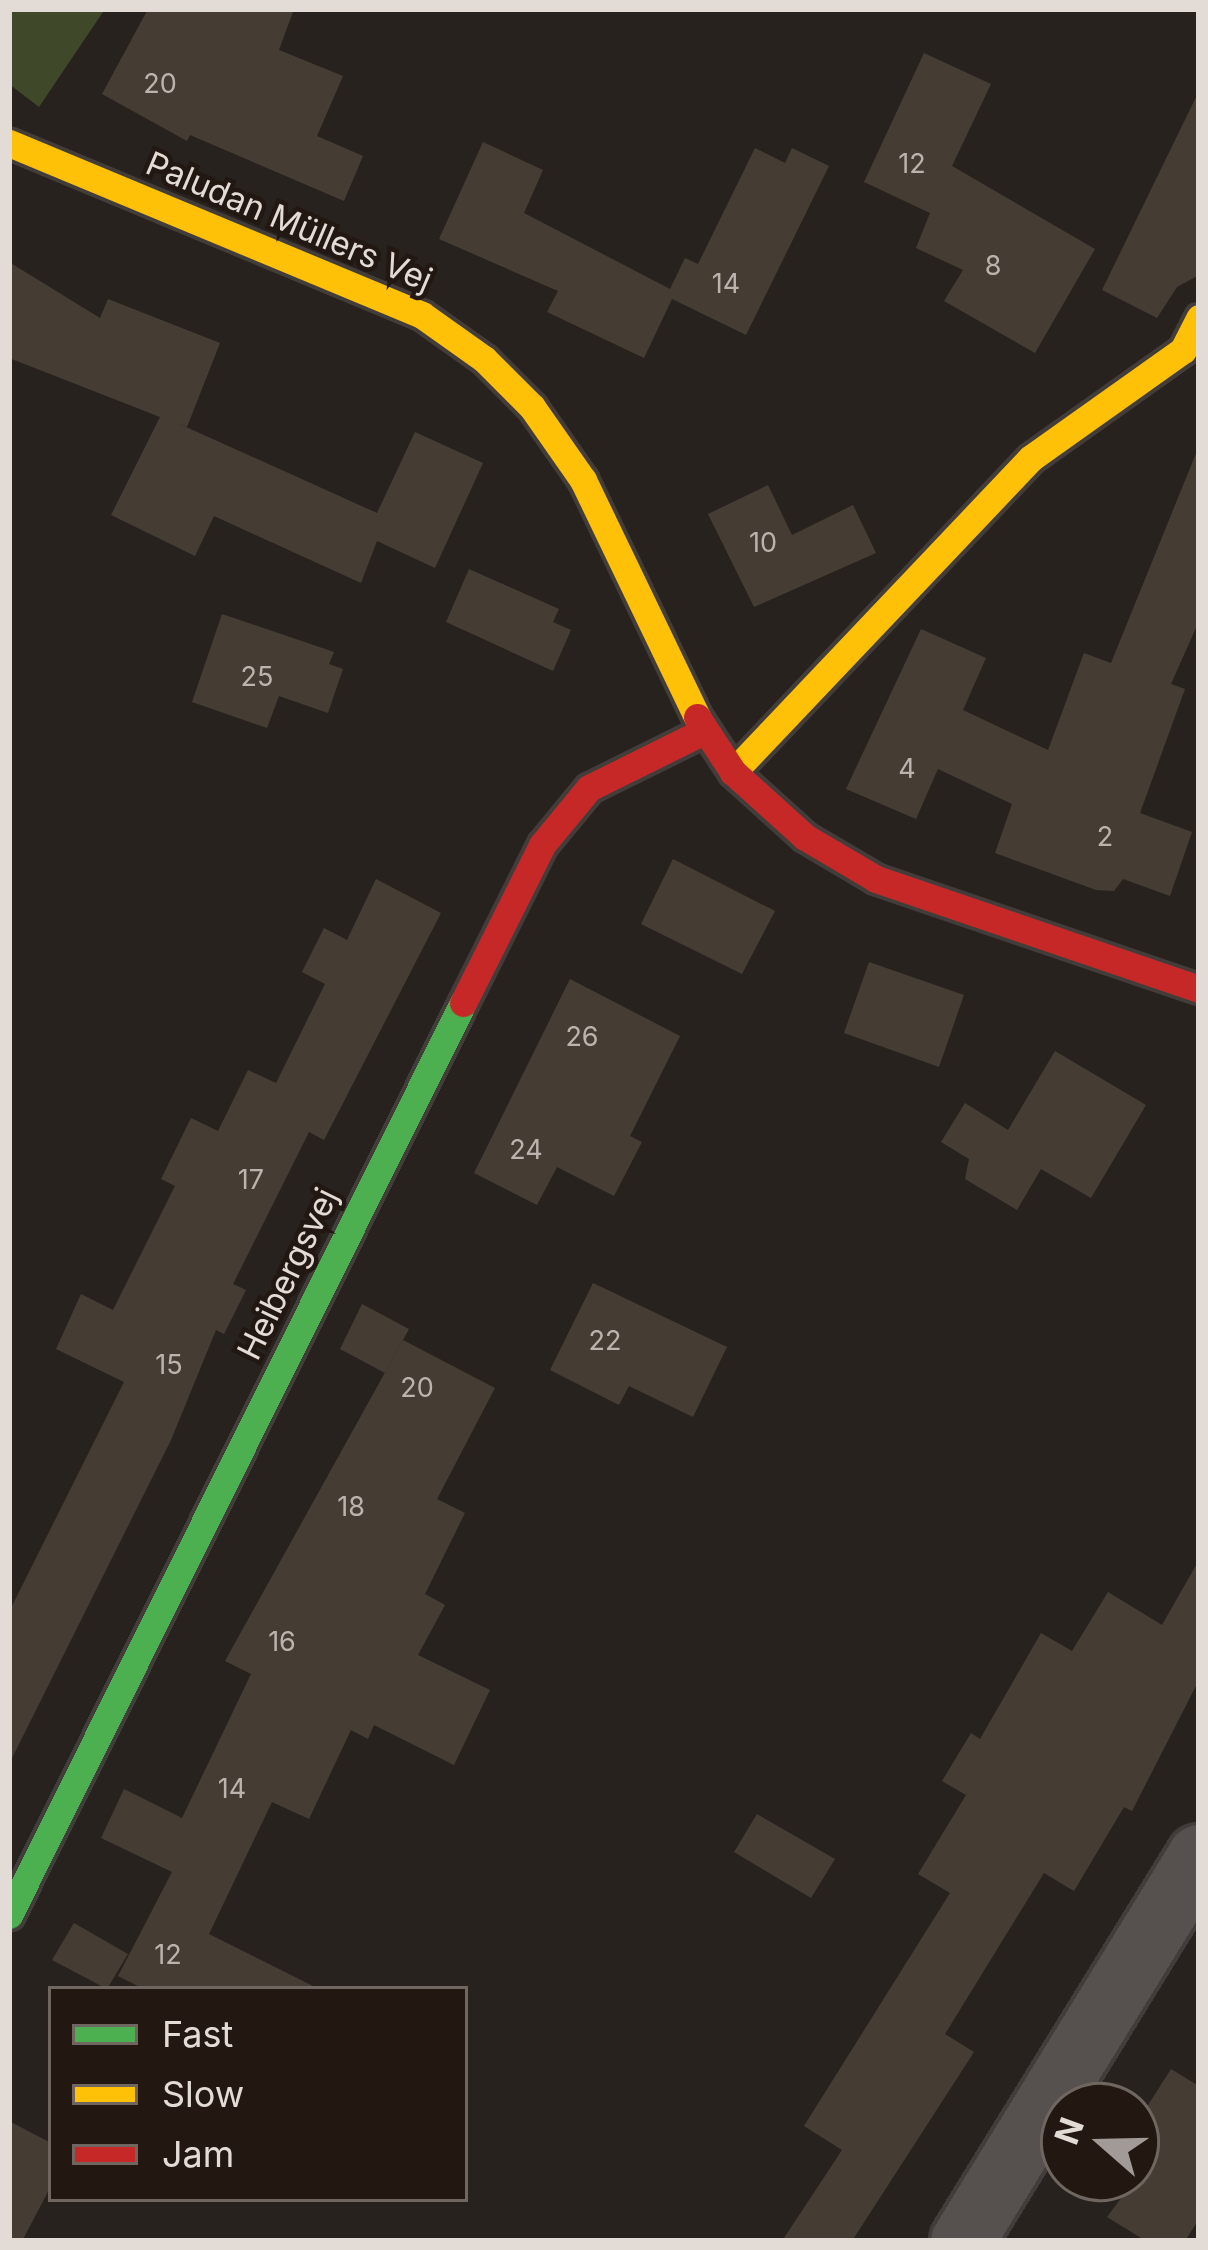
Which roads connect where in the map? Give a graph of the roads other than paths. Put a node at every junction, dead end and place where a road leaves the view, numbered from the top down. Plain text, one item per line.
1 (9, 143) edge
2 (1199, 318) edge
3 (704, 731) junction
4 (734, 772) junction
5 (1199, 989) edge
6 (1199, 1856) edge
7 (9, 1915) edge
8 (989, 2232) edge

1 - 3 street, Paludan Müllers Vej
2 - 4 street
3 - 4 street, Paludan Müllers Vej
3 - 7 street, Heibergsvej
4 - 5 street, Paludan Müllers Vej
6 - 8 street

